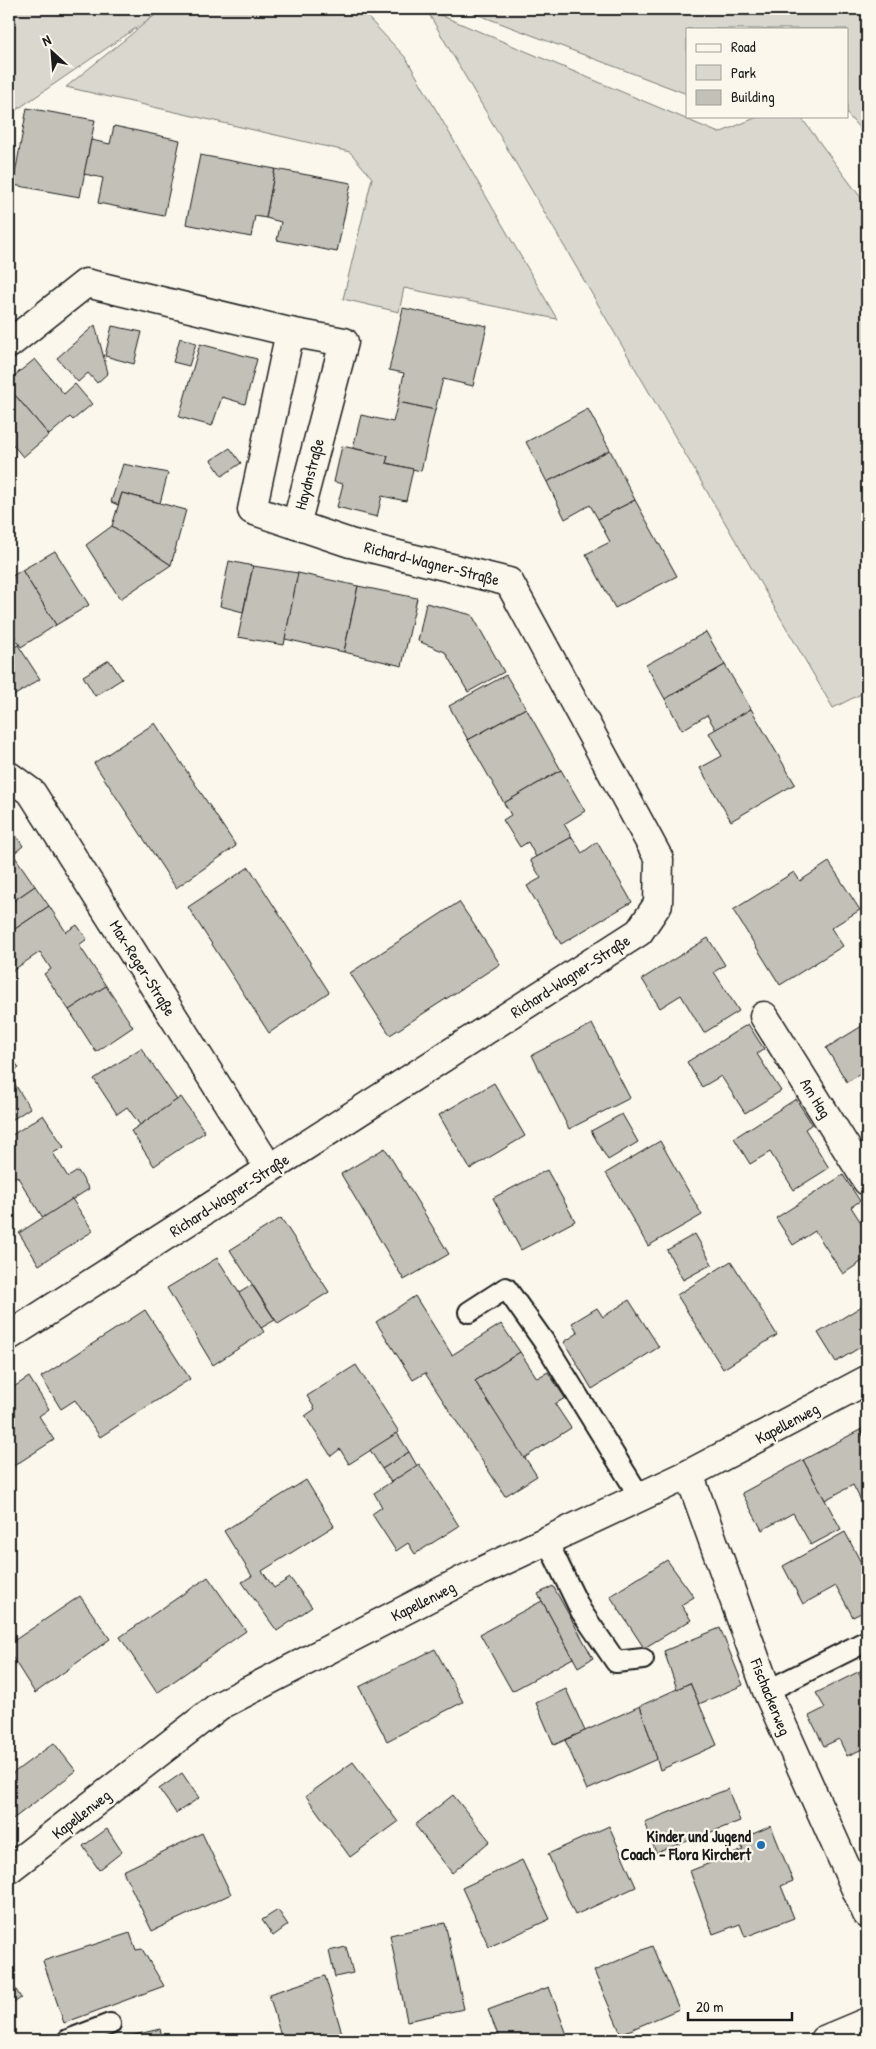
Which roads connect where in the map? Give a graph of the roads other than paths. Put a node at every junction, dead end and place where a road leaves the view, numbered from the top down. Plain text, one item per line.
1 (290, 332) junction
2 (9, 344) edge
3 (296, 525) junction
4 (9, 776) edge
5 (764, 1016) dead end
6 (269, 1168) junction
7 (867, 1181) edge
8 (469, 1312) dead end
9 (9, 1336) edge
10 (867, 1380) edge
11 (689, 1474) junction
12 (640, 1497) junction
13 (547, 1541) junction
14 (867, 1641) edge
15 (643, 1658) dead end
16 (767, 1691) junction
17 (9, 1869) edge
18 (867, 1914) edge
19 (867, 2022) edge
20 (110, 2024) dead end
21 (68, 2040) edge
22 (824, 2040) edge

1 - 2 street, Haydnstraße
1 - 3 street, Haydnstraße
1 - 3 street, Haydnstraße
3 - 6 street, Richard-Wagner-Straße
4 - 6 street, Max-Reger-Straße
5 - 7 street, Am Hag
6 - 9 street, Richard-Wagner-Straße
8 - 12 lane
10 - 11 street, Kapellenweg
11 - 12 street, Kapellenweg
11 - 16 street, Fischackerweg
12 - 13 street, Kapellenweg
13 - 15 lane
13 - 17 street, Kapellenweg
14 - 16 lane
16 - 18 street, Fischackerweg
19 - 22 street
20 - 21 lane

